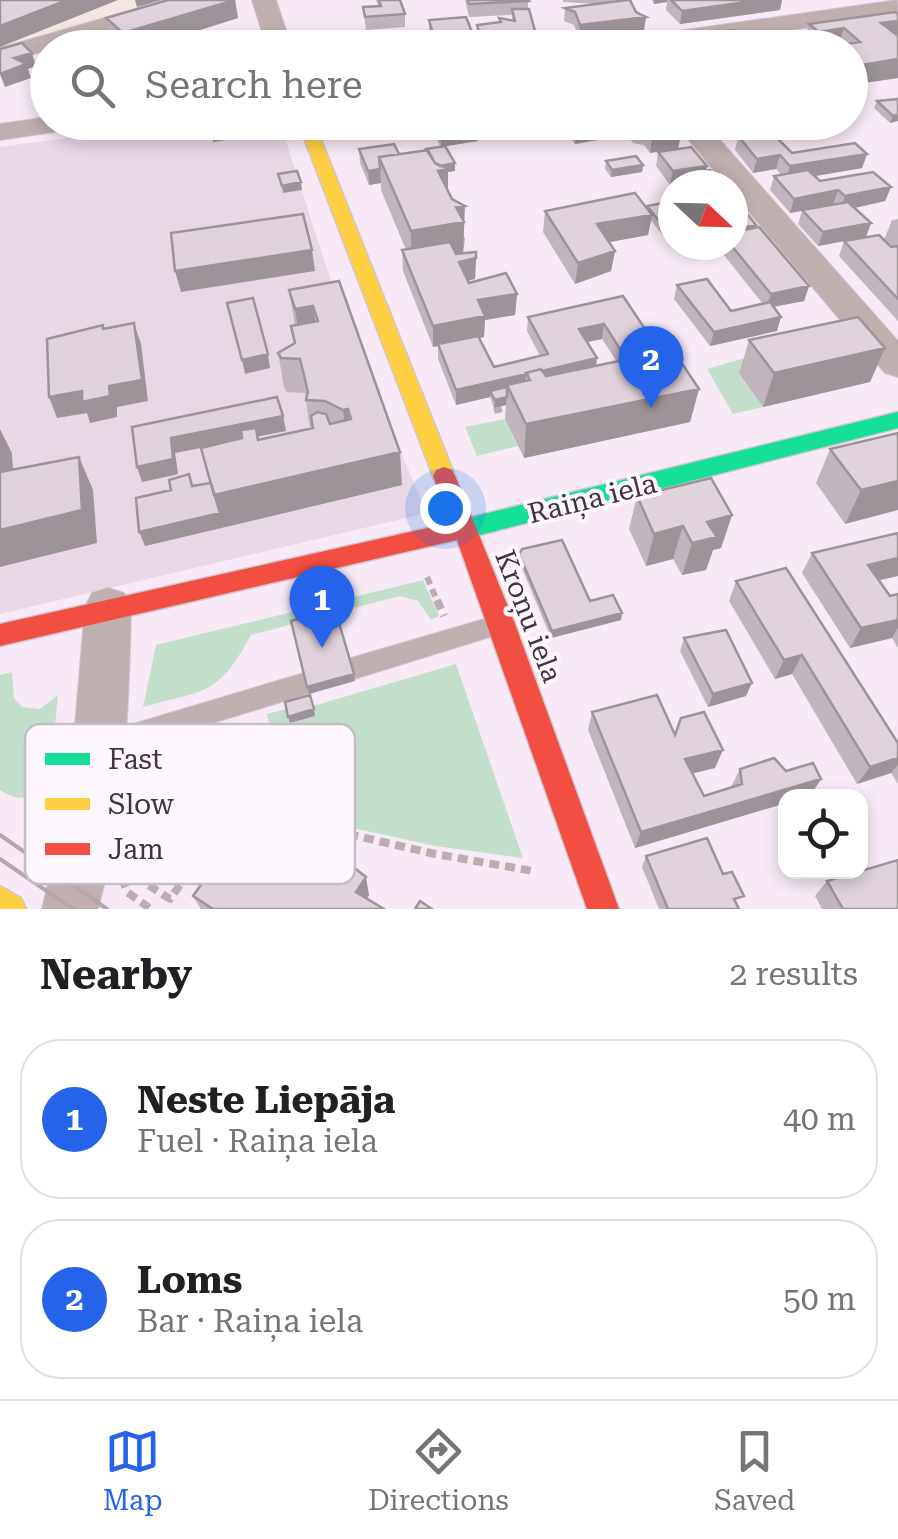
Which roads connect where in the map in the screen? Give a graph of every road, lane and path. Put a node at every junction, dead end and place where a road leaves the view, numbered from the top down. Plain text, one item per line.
1 (192, 0) edge
2 (264, 0) edge
3 (898, 8) edge
4 (89, 30) edge
5 (274, 30) edge
6 (741, 30) edge
7 (30, 47) edge
8 (0, 56) edge
9 (30, 128) edge
10 (0, 132) edge
11 (313, 140) edge
12 (704, 140) edge
13 (898, 364) edge
14 (527, 403) edge
15 (494, 411) edge
16 (898, 420) edge
17 (464, 528) junction
18 (108, 607) junction
19 (502, 624) junction
20 (0, 635) edge
21 (351, 669) edge
22 (307, 683) edge
23 (246, 701) junction
24 (105, 724) edge
25 (172, 724) edge
26 (258, 724) edge
27 (355, 836) edge
28 (533, 870) dead end
29 (78, 884) edge
30 (124, 884) edge
31 (147, 884) edge
32 (181, 884) edge
33 (0, 902) edge
34 (10, 909) edge
35 (70, 909) edge
36 (150, 909) edge
37 (603, 909) edge

1 - 4 street
2 - 5 street
3 - 6 street
7 - 8 street
9 - 10 street
11 - 17 street, Kroņu iela
12 - 13 street
14 - 15 path
16 - 17 street, Raiņa iela
17 - 18 street, Raiņa iela
17 - 19 street, Kroņu iela
18 - 20 street, Raiņa iela
18 - 24 street
19 - 21 lane
19 - 37 street, Kroņu iela
22 - 23 lane
23 - 25 lane
23 - 26 path
27 - 28 path
29 - 35 street
30 - 36 path
31 - 32 path
33 - 34 street

